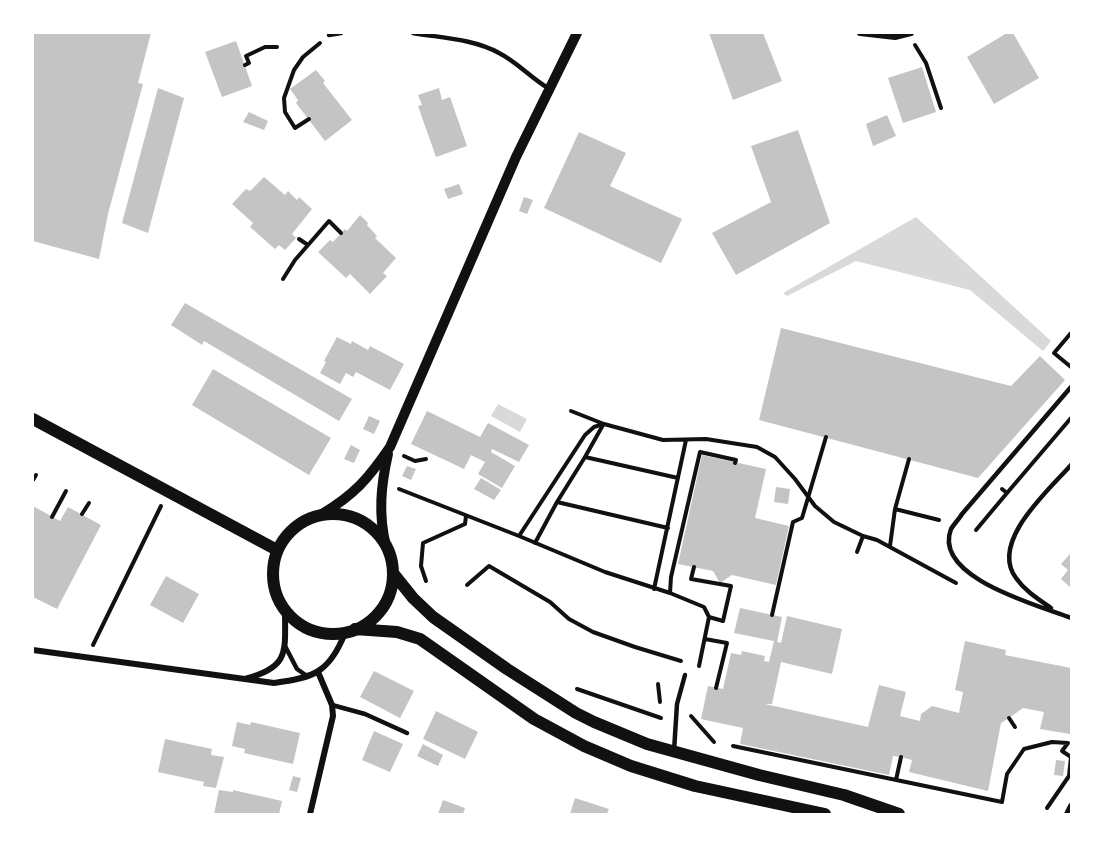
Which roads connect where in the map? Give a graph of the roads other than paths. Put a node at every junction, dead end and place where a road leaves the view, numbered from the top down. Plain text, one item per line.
1 (341, 33) edge
2 (413, 33) edge
3 (577, 33) edge
4 (860, 33) edge
5 (910, 33) edge
6 (330, 35) road end
7 (548, 88) junction
8 (1071, 387) edge
9 (33, 419) edge
10 (390, 447) junction
11 (1071, 465) edge
12 (322, 514) junction
13 (386, 546) junction
14 (277, 550) junction
15 (393, 573) junction
16 (285, 611) junction
17 (1055, 611) junction
18 (1071, 618) edge
19 (350, 631) junction
20 (285, 646) junction
21 (33, 650) edge
22 (318, 672) junction
23 (685, 675) dead end
24 (307, 676) junction
25 (241, 680) junction
26 (332, 705) junction
27 (407, 733) dead end
28 (674, 751) junction
29 (1071, 806) edge
30 (310, 814) edge
31 (825, 814) edge
32 (899, 814) edge
33 (1067, 814) edge

1 - 6 lane
2 - 7 lane
3 - 7 street
4 - 5 street
7 - 10 street
8 - 17 lane
9 - 14 main road
10 - 12 street
10 - 13 street
11 - 17 lane
12 - 13 main road
12 - 14 main road
13 - 15 main road
14 - 16 main road
15 - 19 main road
15 - 28 main road
16 - 19 main road
16 - 20 street
17 - 18 lane
19 - 22 street
19 - 31 main road
20 - 24 lane
20 - 25 street
21 - 25 street
22 - 24 street
22 - 26 street
23 - 28 lane
24 - 25 street
26 - 27 lane
26 - 30 street
28 - 32 main road
29 - 33 street

